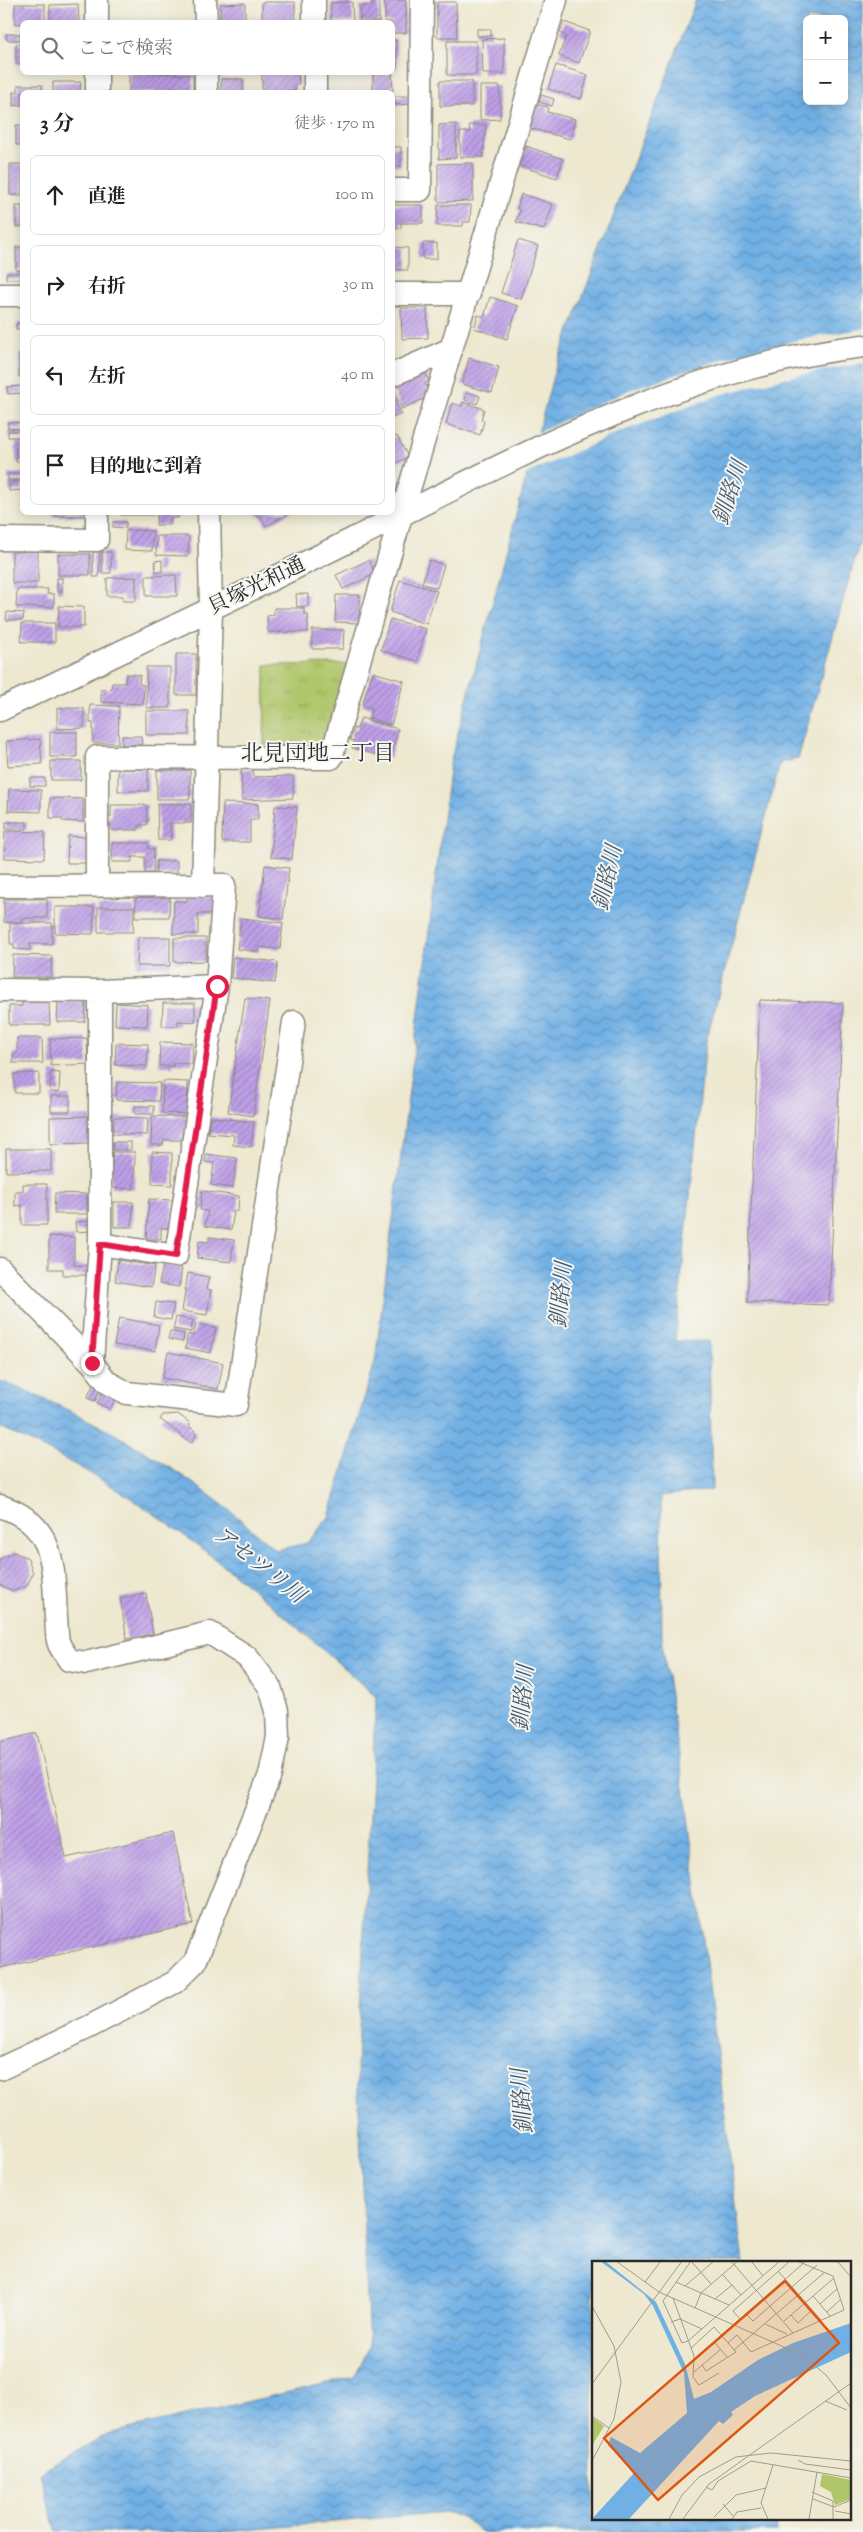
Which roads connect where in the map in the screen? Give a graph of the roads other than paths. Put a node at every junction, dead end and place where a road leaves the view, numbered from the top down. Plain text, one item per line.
1 (97, 0) edge
2 (205, 0) edge
3 (314, 0) edge
4 (422, 0) edge
5 (556, 0) edge
6 (97, 20) edge
7 (206, 20) edge
8 (314, 20) edge
9 (97, 75) edge
10 (206, 75) edge
11 (315, 75) edge
12 (97, 90) edge
13 (206, 90) edge
14 (315, 90) edge
15 (395, 190) edge
16 (395, 294) edge
17 (469, 294) junction
18 (0, 295) edge
19 (20, 295) edge
20 (863, 346) edge
21 (451, 348) junction
22 (395, 374) edge
23 (97, 515) edge
24 (209, 515) edge
25 (401, 516) junction
26 (0, 539) edge
27 (211, 610) junction
28 (0, 710) edge
29 (208, 757) junction
30 (97, 885) junction
31 (0, 886) edge
32 (203, 886) junction
33 (217, 986) junction
34 (0, 990) edge
35 (100, 991) junction
36 (294, 1022) dead end
37 (100, 1244) junction
38 (0, 1269) edge
39 (92, 1363) junction
40 (0, 1506) edge
41 (0, 2069) edge

1 - 6 street
2 - 7 street
3 - 8 street
4 - 15 street
5 - 17 street
9 - 12 street
10 - 13 street
11 - 14 street
16 - 17 street
17 - 21 street
18 - 19 street
20 - 25 street, 貝塚光和通
21 - 22 street
21 - 25 street
23 - 26 street
24 - 27 street
25 - 27 street, 貝塚光和通
25 - 29 street
27 - 28 street, 貝塚光和通
27 - 29 street
29 - 30 street
29 - 32 street
30 - 31 street
30 - 32 street
32 - 33 street
33 - 35 street
33 - 37 street
34 - 35 street
35 - 37 street
36 - 39 street
37 - 39 street
38 - 39 street
40 - 41 street

